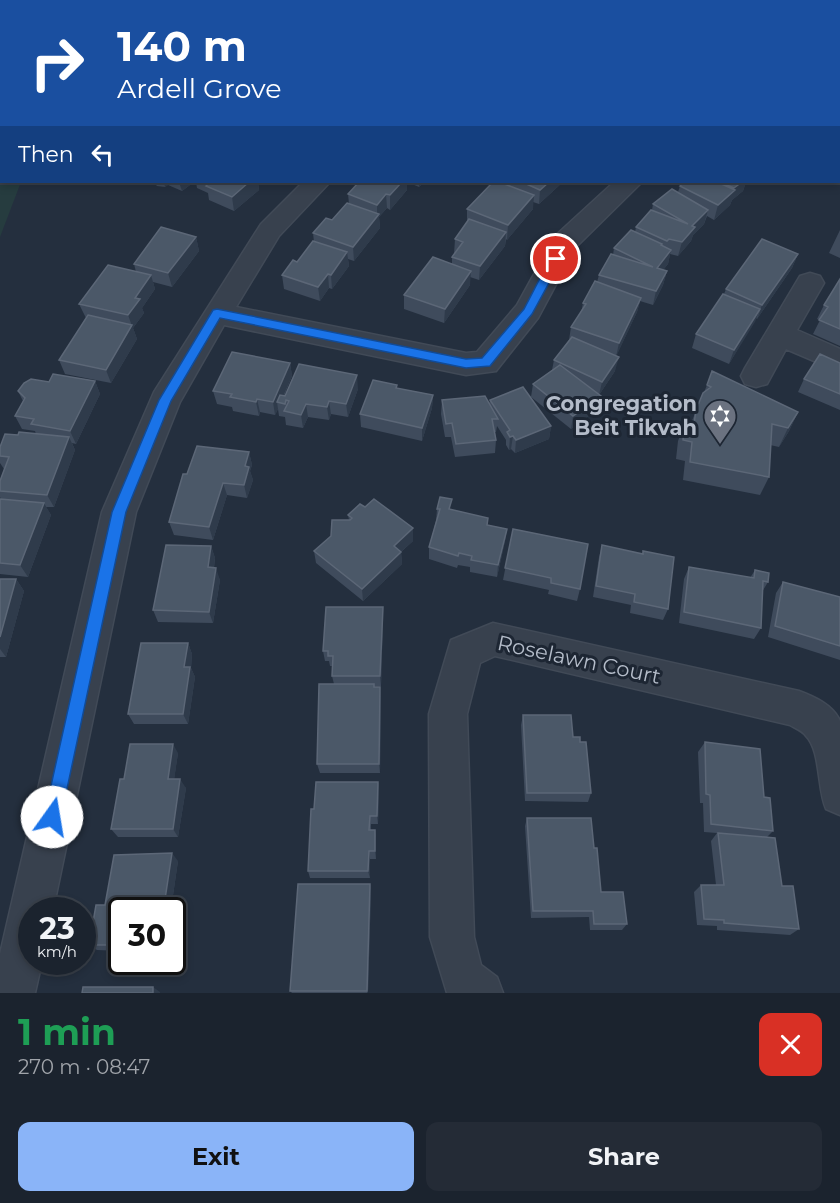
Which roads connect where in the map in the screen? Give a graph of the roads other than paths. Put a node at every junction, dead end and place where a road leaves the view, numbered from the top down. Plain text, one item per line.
1 (316, 183) edge
2 (628, 183) edge
3 (810, 283) dead end
4 (217, 313) junction
5 (780, 334) junction
6 (840, 361) edge
7 (756, 376) dead end
8 (840, 795) edge
9 (35, 897) edge
10 (18, 975) edge
11 (14, 993) edge
12 (481, 993) edge

1 - 4 street
2 - 4 street
3 - 5 street
4 - 9 street
5 - 6 street
5 - 7 street
8 - 12 street, Roselawn Court
10 - 11 street

